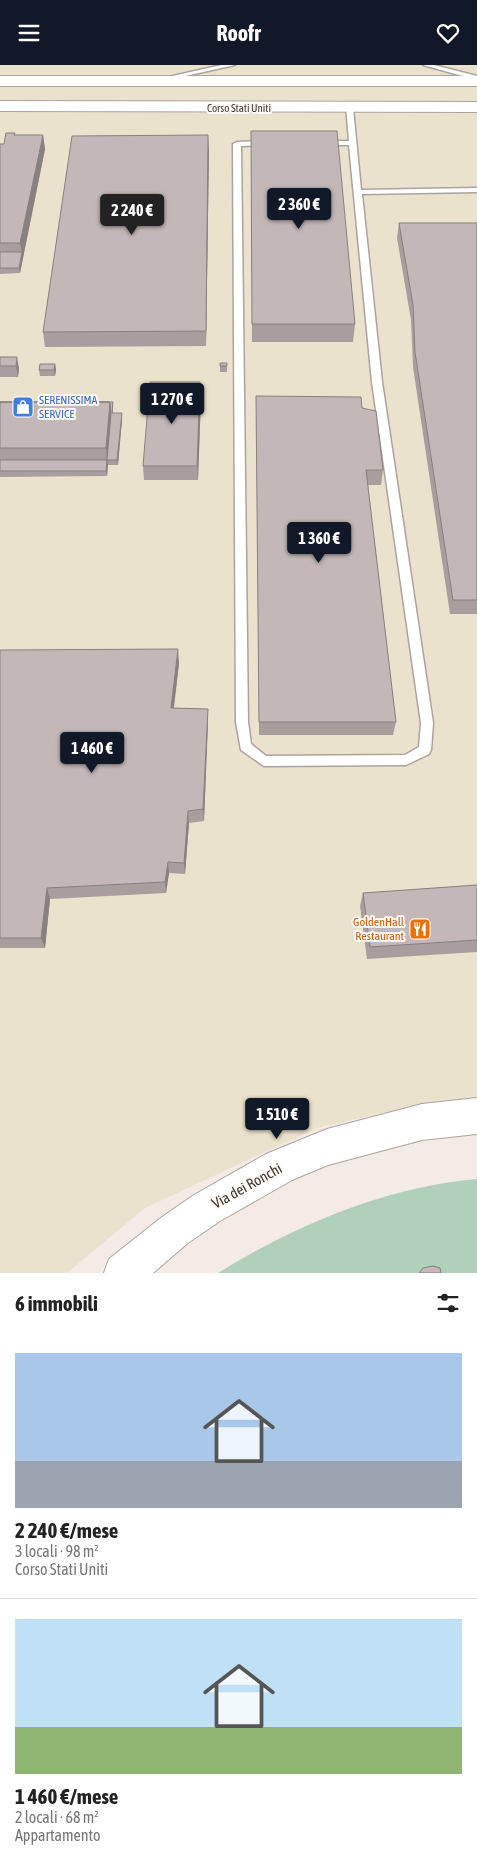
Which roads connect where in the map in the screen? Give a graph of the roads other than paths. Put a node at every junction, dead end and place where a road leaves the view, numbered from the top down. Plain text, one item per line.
1 (232, 65) edge
2 (428, 65) edge
3 (477, 80) edge
4 (0, 81) edge
5 (152, 81) junction
6 (0, 107) edge
7 (477, 107) edge
8 (348, 108) junction
9 (275, 143) edge
10 (313, 143) edge
11 (352, 143) junction
12 (477, 190) edge
13 (357, 192) junction
14 (477, 1116) edge
15 (123, 1273) edge

1 - 5 lane
2 - 3 lane
3 - 5 main road
4 - 5 main road
6 - 8 main road, Corso Stati Uniti
7 - 8 main road, Corso Stati Uniti
8 - 11 lane
9 - 13 lane
10 - 11 lane
11 - 13 lane
12 - 13 lane
14 - 15 main road, Via dei Ronchi

